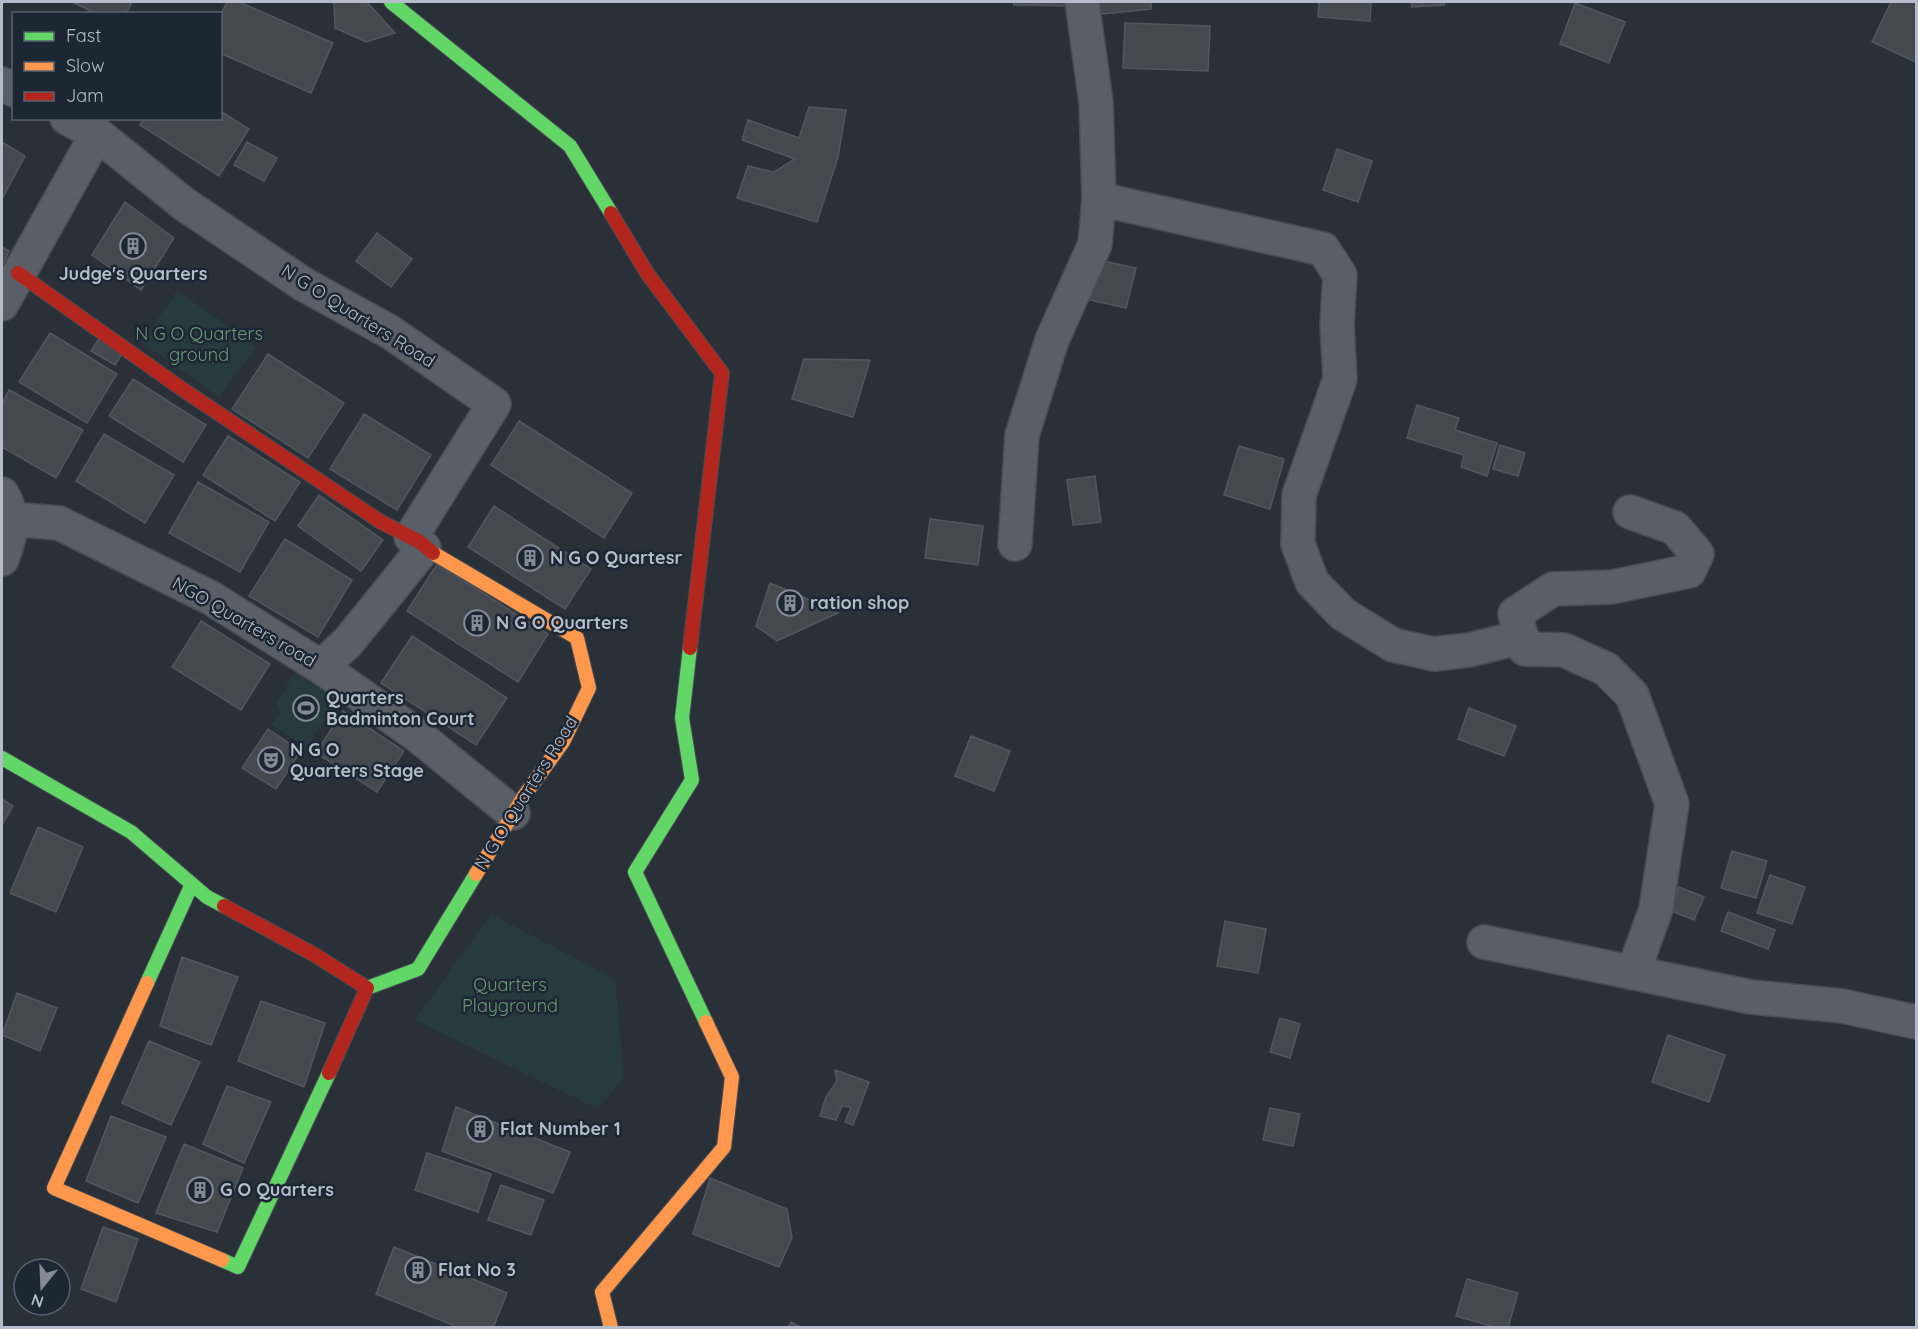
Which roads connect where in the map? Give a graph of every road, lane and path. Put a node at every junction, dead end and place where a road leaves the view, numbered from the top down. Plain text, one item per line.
1 (391, 2) edge
2 (1082, 2) edge
3 (71, 120) edge
4 (97, 134) junction
5 (1099, 199) junction
6 (18, 273) junction
7 (2, 304) edge
8 (6, 506) edge
9 (1630, 512) dead end
10 (418, 542) junction
11 (1016, 544) dead end
12 (2, 559) edge
13 (1522, 638) junction
14 (321, 667) junction
15 (2, 758) edge
16 (513, 813) junction
17 (192, 884) junction
18 (1484, 942) dead end
19 (1633, 973) junction
20 (367, 988) junction
21 (1917, 1022) edge
22 (611, 1328) edge

1 - 22 street
2 - 5 street
3 - 4 street, N G O Quarters Road
4 - 6 street
4 - 10 street, N G O Quarters Road
5 - 11 street
5 - 13 street
6 - 7 street
6 - 10 street, N G O Quarters Road
8 - 12 street
8 - 14 street, NGO Quarters road
9 - 13 street
10 - 14 street
10 - 16 street, N G O Quarters Road
13 - 19 street
14 - 16 street, NGO Quarters road
15 - 17 street
16 - 20 street, N G O Quarters Road
17 - 20 street
17 - 20 street
18 - 19 street
19 - 21 street

